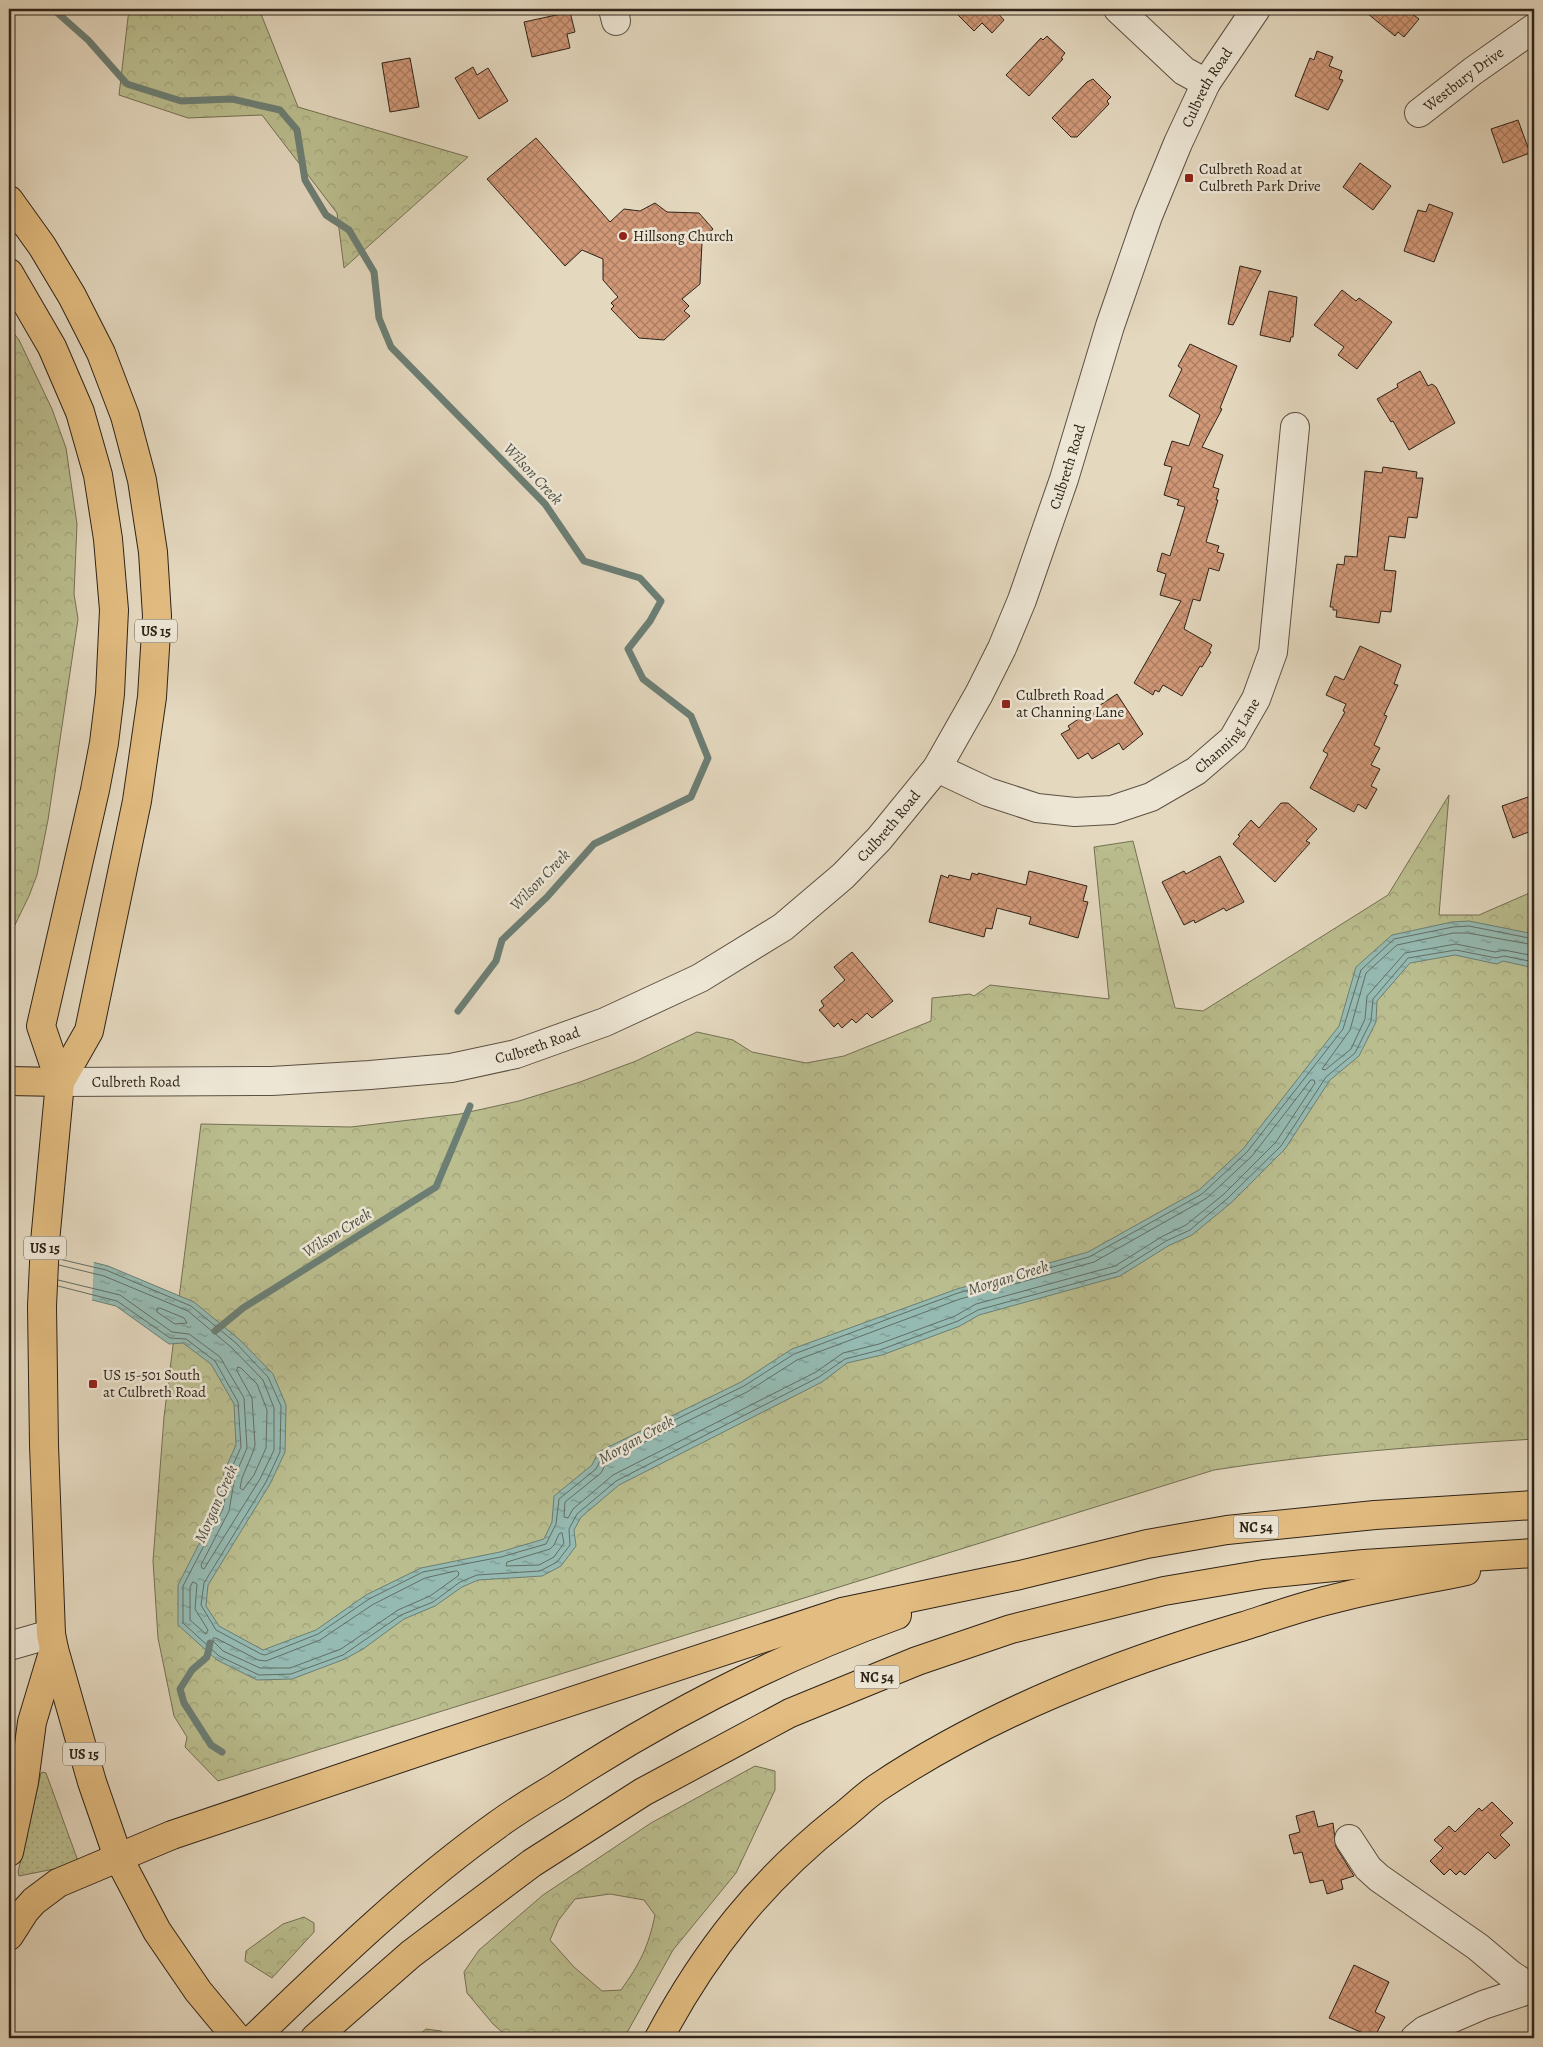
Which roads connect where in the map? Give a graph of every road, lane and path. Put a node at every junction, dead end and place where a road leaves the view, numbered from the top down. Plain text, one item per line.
1 (1118, 9) edge
2 (1256, 9) edge
3 (1534, 28) edge
4 (1206, 83) junction
5 (1419, 113) dead end
6 (9, 200) edge
7 (9, 273) edge
8 (1296, 427) dead end
9 (937, 768) junction
10 (9, 1081) edge
11 (60, 1082) junction
12 (1534, 1505) edge
13 (1534, 1552) edge
14 (1534, 1557) edge
15 (1020, 1575) junction
16 (52, 1641) junction
17 (9, 1646) edge
18 (1349, 1839) dead end
19 (9, 1852) edge
20 (118, 1857) junction
21 (9, 1936) edge
22 (1532, 1988) edge
23 (237, 2038) edge
24 (254, 2038) edge
25 (315, 2038) edge
26 (659, 2038) edge
27 (1415, 2038) edge

1 - 4 street
2 - 4 street, Culbreth Road
3 - 5 street, Westbury Drive
4 - 9 street, Culbreth Road
6 - 11 main road, US 15
7 - 11 main road, US 15
8 - 9 street, Channing Lane
9 - 11 street, Culbreth Road
10 - 11 main road
11 - 16 main road, US 15
12 - 15 main road, NC 54
13 - 25 main road, NC 54
14 - 26 main road
15 - 20 main road
15 - 24 main road, NC 54
16 - 17 street
16 - 19 main road, US 15
16 - 20 main road, US 15
18 - 22 street
20 - 21 main road
20 - 23 main road, US 15
22 - 27 street

